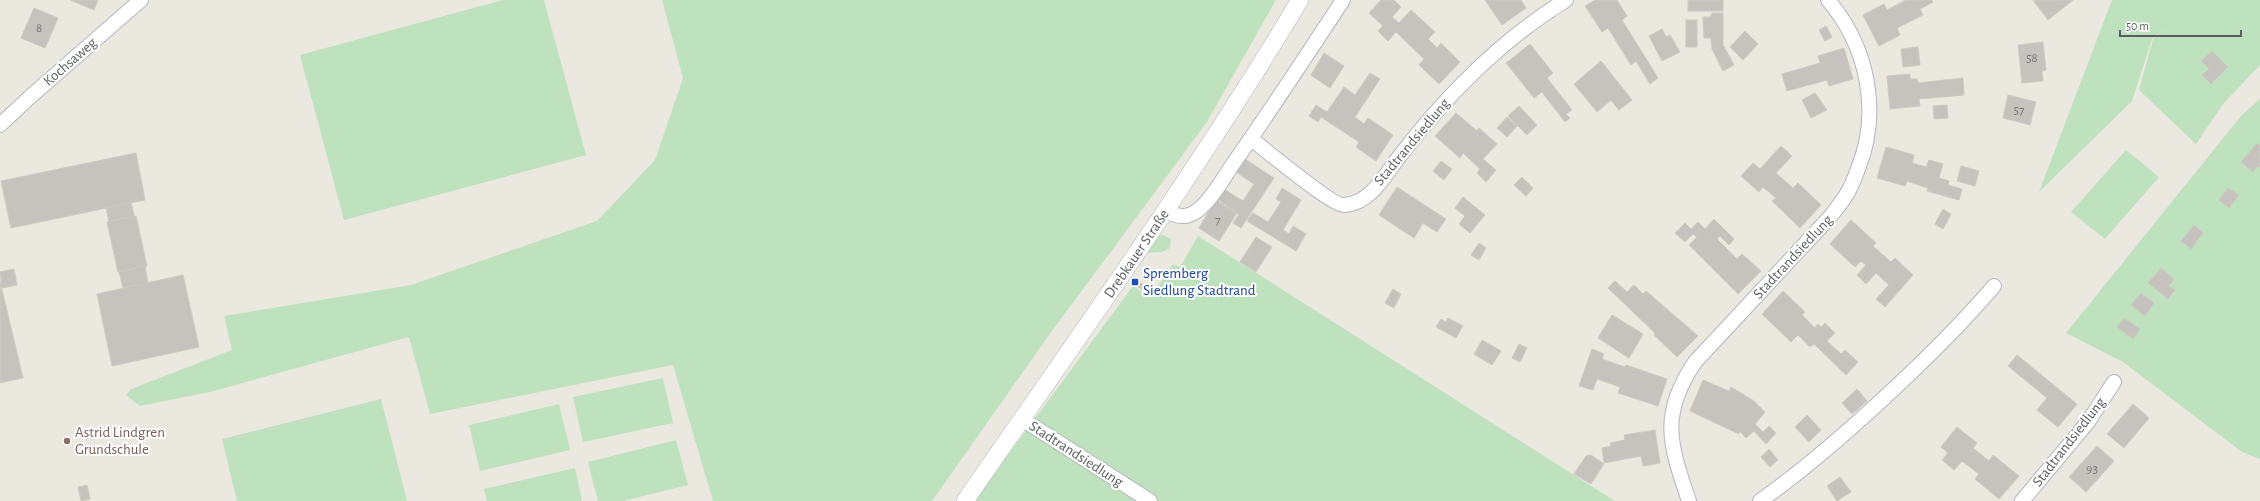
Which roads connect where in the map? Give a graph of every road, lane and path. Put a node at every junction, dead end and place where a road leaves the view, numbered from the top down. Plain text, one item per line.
1 (141, 0) edge
2 (1300, 0) edge
3 (1343, 0) edge
4 (1566, 0) edge
5 (1828, 0) edge
6 (0, 125) edge
7 (1251, 139) junction
8 (1165, 210) junction
9 (1994, 286) dead end
10 (2114, 382) dead end
11 (1022, 419) junction
12 (965, 501) edge
13 (1150, 501) edge
14 (1689, 501) edge
15 (1760, 501) edge
16 (2022, 501) edge

1 - 6 street, Kochsaweg
2 - 8 street, Drebkauer Straße
3 - 7 street
4 - 7 street, Stadtrandsiedlung
5 - 14 street, Stadtrandsiedlung
7 - 8 street
8 - 11 street, Drebkauer Straße
9 - 15 street
10 - 16 street, Stadtrandsiedlung
11 - 12 street, Drebkauer Straße
11 - 13 street, Stadtrandsiedlung

